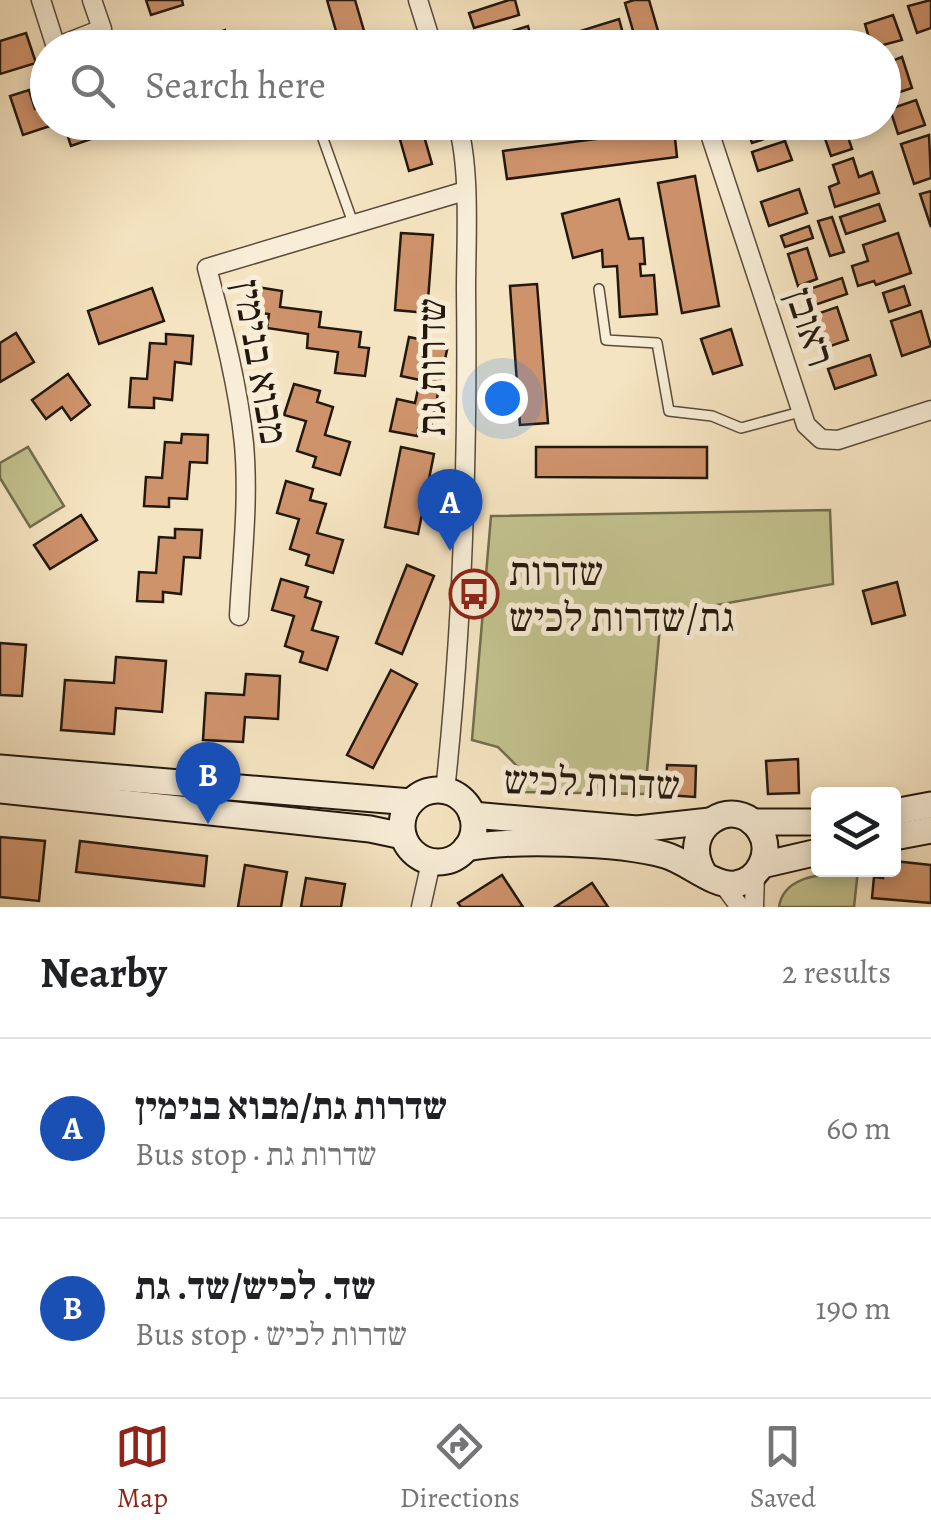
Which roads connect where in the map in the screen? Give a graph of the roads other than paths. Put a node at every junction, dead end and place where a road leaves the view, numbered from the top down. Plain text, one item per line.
1 (41, 0) edge
2 (92, 0) edge
3 (418, 0) edge
4 (51, 30) edge
5 (99, 30) edge
6 (427, 30) edge
7 (324, 140) edge
8 (459, 140) edge
9 (712, 140) edge
10 (465, 191) junction
11 (354, 223) junction
12 (599, 290) dead end
13 (931, 410) edge
14 (802, 412) junction
15 (239, 616) dead end
16 (0, 768) edge
17 (0, 790) edge
18 (445, 791) junction
19 (411, 802) junction
20 (931, 805) edge
21 (901, 811) edge
22 (472, 815) junction
23 (710, 821) junction
24 (752, 822) junction
25 (811, 822) edge
26 (931, 830) edge
27 (403, 836) junction
28 (901, 836) edge
29 (466, 848) junction
30 (811, 854) edge
31 (431, 862) junction
32 (758, 870) junction
33 (713, 878) junction
34 (421, 907) edge
35 (740, 907) edge
36 (754, 907) edge

1 - 4 street
2 - 5 street
3 - 6 street
7 - 11 lane
8 - 10 street, שדרות גת
9 - 14 street, ראובן
10 - 11 street, מבוא בנימין
10 - 18 street, שדרות גת
11 - 15 street, מבוא בנימין
12 - 14 lane
13 - 14 street, ראובן
16 - 19 main road
17 - 27 main road
18 - 19 main road
18 - 22 main road
19 - 27 main road
20 - 21 main road
22 - 23 main road, שדרות לכיש
22 - 29 main road
23 - 24 main road
23 - 33 main road
24 - 25 main road
24 - 32 main road
26 - 28 main road
27 - 31 main road
29 - 31 main road
29 - 33 main road, שדרות לכיש
30 - 32 main road
31 - 34 street
32 - 33 main road
32 - 36 street
33 - 35 street

